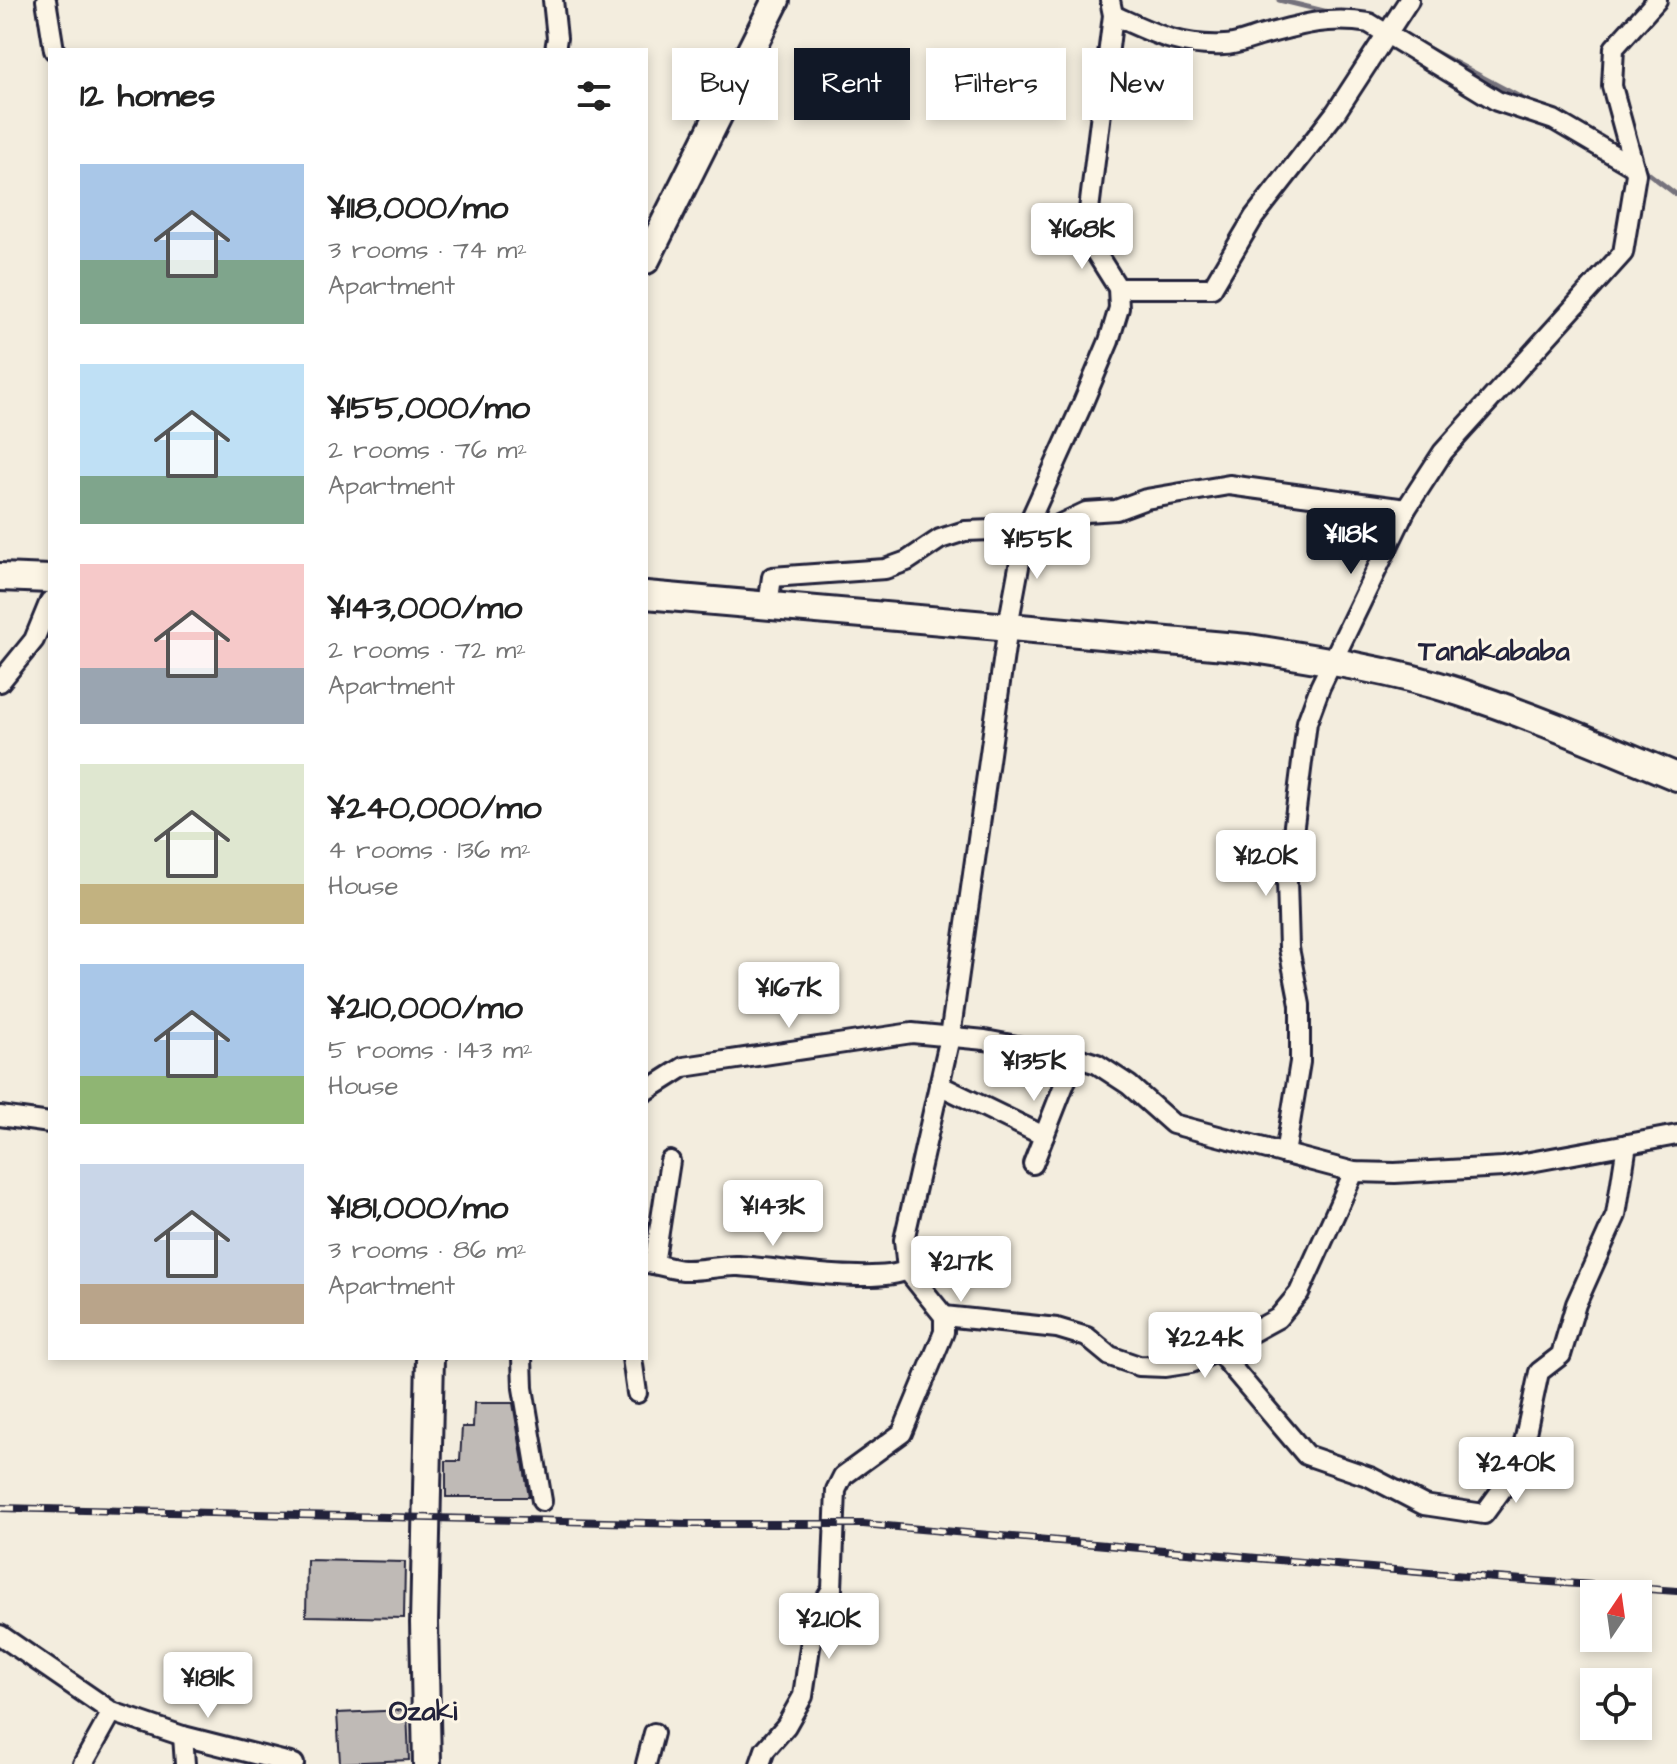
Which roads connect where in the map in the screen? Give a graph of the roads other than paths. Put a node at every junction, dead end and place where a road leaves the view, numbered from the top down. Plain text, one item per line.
1 (46, 0) edge
2 (553, 0) edge
3 (776, 0) edge
4 (1409, 0) edge
5 (1657, 0) edge
6 (1111, 7) edge
7 (1387, 34) junction
8 (54, 48) edge
9 (555, 48) edge
10 (1634, 167) junction
11 (648, 256) edge
12 (1118, 288) junction
13 (1406, 509) junction
14 (1026, 529) junction
15 (0, 577) edge
16 (48, 579) edge
17 (648, 595) edge
18 (48, 606) edge
19 (768, 606) junction
20 (1008, 626) junction
21 (1335, 661) junction
22 (0, 682) edge
23 (1677, 777) edge
24 (950, 1037) junction
25 (1075, 1057) junction
26 (939, 1085) junction
27 (648, 1090) edge
28 (0, 1116) edge
29 (48, 1123) edge
30 (1677, 1135) edge
31 (1044, 1136) junction
32 (1627, 1144) junction
33 (1285, 1154) junction
34 (670, 1161) dead end
35 (1033, 1164) dead end
36 (1354, 1172) junction
37 (650, 1263) edge
38 (907, 1270) junction
39 (944, 1316) junction
40 (1218, 1351) junction
41 (430, 1360) edge
42 (522, 1360) edge
43 (632, 1360) edge
44 (637, 1393) dead end
45 (542, 1501) dead end
46 (0, 1635) edge
47 (112, 1712) junction
48 (654, 1733) dead end
49 (183, 1736) junction
50 (83, 1764) edge
51 (185, 1764) edge
52 (294, 1764) edge
53 (427, 1764) edge
54 (646, 1764) edge
55 (760, 1764) edge

1 - 8 street
2 - 9 street
3 - 11 street
4 - 7 street
5 - 10 street
6 - 7 street
6 - 12 street
7 - 10 street
7 - 12 street
10 - 13 street
12 - 14 street
13 - 14 street
13 - 21 street
14 - 19 street
14 - 20 street
15 - 16 street
17 - 19 street
18 - 22 street
19 - 20 street
20 - 21 street
20 - 24 street
21 - 23 street
21 - 33 street
24 - 25 street
24 - 26 street
24 - 27 street
25 - 31 street
25 - 33 street
26 - 31 street
26 - 38 street
28 - 29 street
30 - 32 street
31 - 35 street
32 - 36 street
32 - 40 street
33 - 36 street
34 - 37 street
36 - 40 street
37 - 38 street
38 - 39 street
39 - 40 street
39 - 55 street
41 - 53 street
42 - 45 street
43 - 44 street
46 - 47 street
47 - 49 street
47 - 50 street
48 - 54 street
49 - 51 street
49 - 52 street

